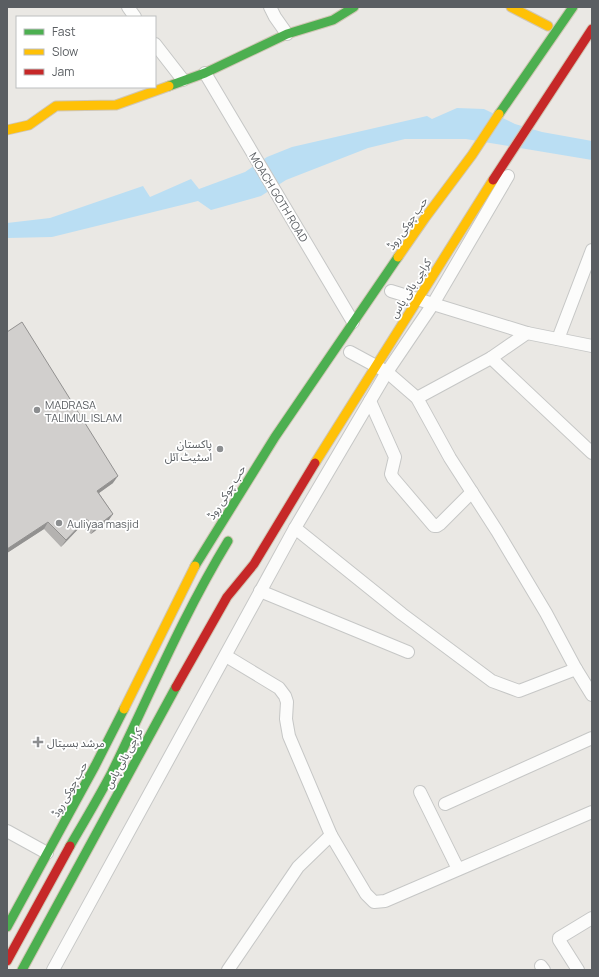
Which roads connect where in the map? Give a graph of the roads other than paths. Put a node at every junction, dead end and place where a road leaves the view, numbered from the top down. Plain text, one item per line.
1 (128, 7) edge
2 (270, 7) edge
3 (354, 7) edge
4 (511, 7) edge
5 (573, 7) edge
6 (134, 16) edge
7 (553, 16) dead end
8 (548, 26) junction
9 (592, 29) edge
10 (287, 34) junction
11 (592, 44) edge
12 (156, 45) edge
13 (205, 73) junction
14 (183, 80) junction
15 (508, 100) junction
16 (538, 117) junction
17 (7, 130) edge
18 (474, 151) junction
19 (507, 168) junction
20 (447, 203) dead end
21 (592, 250) edge
22 (391, 291) dead end
23 (417, 299) junction
24 (433, 304) junction
25 (353, 322) junction
26 (528, 333) junction
27 (558, 339) junction
28 (592, 346) edge
29 (350, 352) dead end
30 (491, 358) junction
31 (376, 366) junction
32 (387, 372) junction
33 (417, 398) junction
34 (370, 401) junction
35 (592, 453) edge
36 (472, 492) junction
37 (295, 528) junction
38 (232, 534) dead end
39 (254, 564) junction
40 (245, 590) dead end
41 (260, 591) junction
42 (408, 652) dead end
43 (226, 656) junction
44 (576, 669) junction
45 (592, 695) edge
46 (592, 738) edge
47 (420, 792) dead end
48 (445, 804) dead end
49 (592, 812) edge
50 (7, 831) edge
51 (331, 835) junction
52 (47, 853) junction
53 (458, 869) junction
54 (590, 924) edge
55 (7, 927) edge
56 (7, 961) edge
57 (22, 970) edge
58 (53, 970) edge
59 (228, 970) edge
60 (578, 970) edge

1 - 6 street
2 - 10 street
3 - 10 main road
4 - 8 main road
5 - 15 main road, حب چوکی روڈ
7 - 8 main road, حب چوکی روڈ
8 - 15 main road, حب چوکی روڈ
9 - 16 main road
10 - 13 main road
11 - 16 street
12 - 14 street
13 - 14 main road
13 - 25 street, MOACH GOTH ROAD
14 - 17 main road
15 - 18 main road, حب چوکی روڈ
16 - 19 street
18 - 20 main road
18 - 25 main road, حب چوکی روڈ
19 - 23 main road, کراچی بائی پاس
19 - 24 street
21 - 27 street
22 - 23 street
23 - 24 street
23 - 31 main road, کراچی بائی پاس
24 - 26 street
24 - 32 street
25 - 52 main road, حب چوکی روڈ
26 - 27 street
26 - 30 street
27 - 28 street
29 - 31 street
30 - 33 street
30 - 35 street
31 - 32 street
31 - 39 main road, کراچی بائی پاس
32 - 33 street
32 - 34 street
33 - 36 street
34 - 36 street
34 - 37 street
36 - 44 street
37 - 41 street
37 - 44 street
38 - 56 main road
39 - 40 main road, کراچی بائی پاس
39 - 57 main road, کراچی بائی پاس
41 - 42 street
41 - 43 street
43 - 51 street
43 - 58 street
44 - 45 street
46 - 48 street
47 - 53 street
49 - 53 street
50 - 52 street
51 - 53 street
51 - 59 street
52 - 55 main road, حب چوکی روڈ
54 - 60 street

